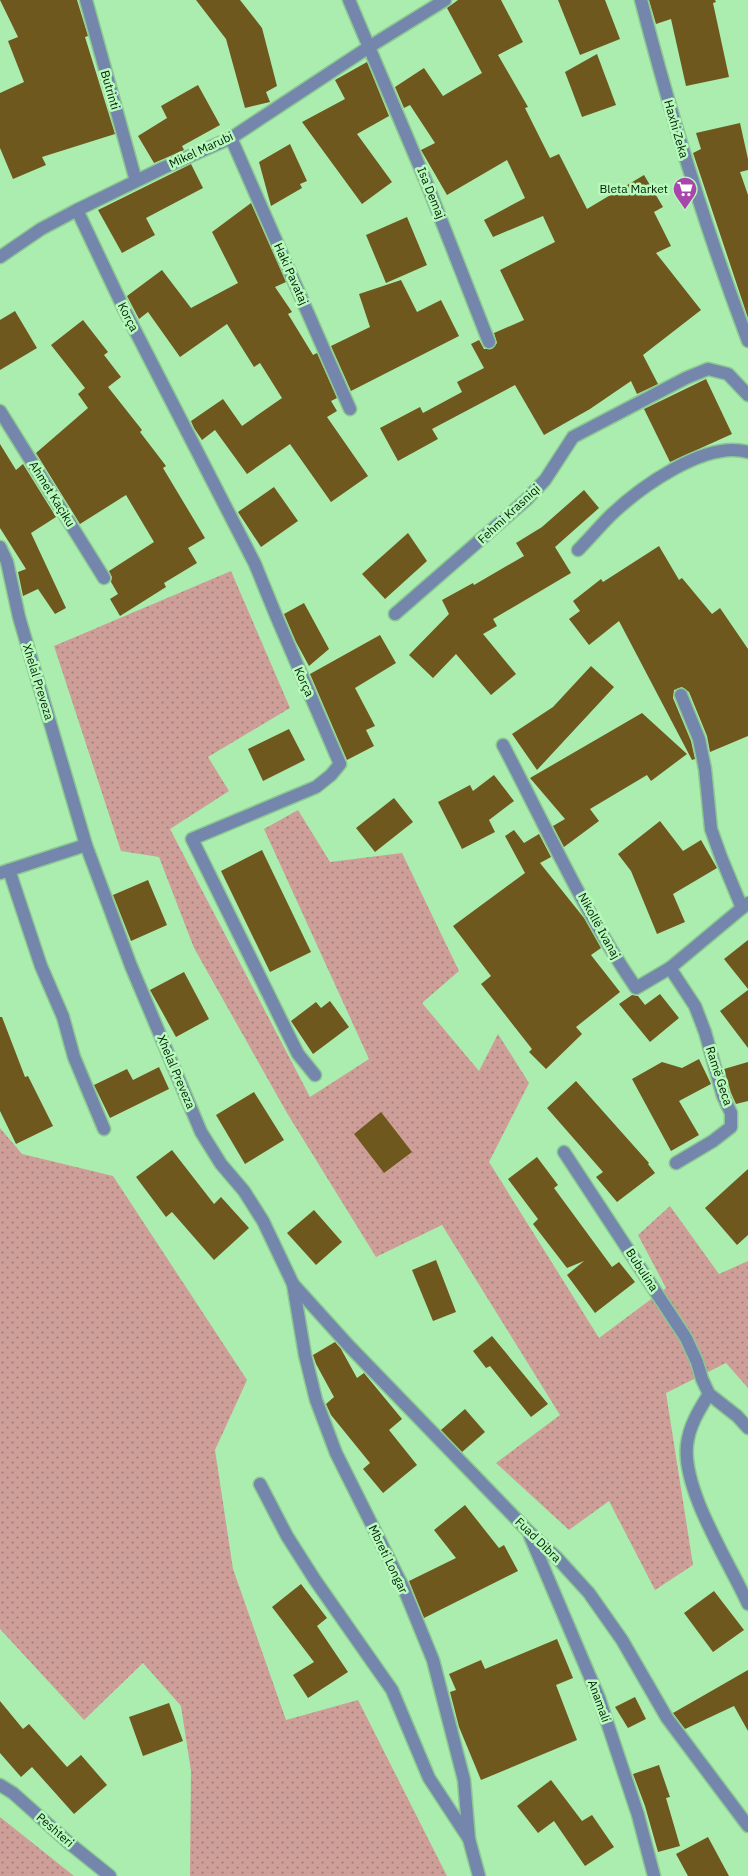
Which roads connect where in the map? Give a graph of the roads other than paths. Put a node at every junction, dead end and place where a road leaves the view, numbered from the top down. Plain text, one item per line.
1 (86, 0) edge
2 (350, 0) edge
3 (445, 0) edge
4 (641, 0) edge
5 (369, 47) junction
6 (230, 138) junction
7 (136, 180) junction
8 (77, 210) junction
9 (1, 252) edge
10 (745, 329) edge
11 (748, 341) edge
12 (489, 342) dead end
13 (748, 395) edge
14 (350, 410) dead end
15 (0, 411) edge
16 (748, 452) edge
17 (0, 547) edge
18 (578, 550) dead end
19 (104, 578) dead end
20 (395, 614) dead end
21 (681, 695) dead end
22 (504, 745) dead end
23 (86, 846) junction
24 (4, 871) edge
25 (745, 906) edge
26 (670, 968) junction
27 (315, 1075) dead end
28 (104, 1129) dead end
29 (564, 1152) dead end
30 (676, 1163) dead end
31 (293, 1284) junction
32 (710, 1394) junction
33 (748, 1428) edge
34 (260, 1484) dead end
35 (528, 1531) junction
36 (748, 1604) edge
37 (0, 1785) edge
38 (748, 1826) edge
39 (469, 1838) junction
40 (110, 1876) edge
41 (479, 1876) edge
42 (654, 1876) edge

1 - 7 street, Butrinti
2 - 5 street, Isa Demaj
3 - 5 street, Mikel Marubi
4 - 10 street, Haxhi Zeka
5 - 6 street, Mikel Marubi
5 - 12 street, Isa Demaj
6 - 7 street, Mikel Marubi
6 - 14 street, Haki Pavataj
7 - 8 street, Mikel Marubi
8 - 9 street, Mikel Marubi
8 - 27 street, Korça
10 - 11 street, Haxhi Zeka
13 - 20 street, Fehmi Krasniqi
15 - 19 street, Ahmet Kaçiku
16 - 18 street
17 - 23 street, Xhelal Preveza
21 - 25 street, Nikollë Ivanaj
22 - 26 street, Nikollë Ivanaj
23 - 24 street
23 - 31 street, Xhelal Preveza
24 - 28 street
25 - 26 street, Nikollë Ivanaj
26 - 30 street, Ramë Geca
29 - 32 street, Bubulina
31 - 35 street, Fuad Dibra
31 - 39 street, Mbreti Longar
32 - 33 street, Bubulina
32 - 36 street
34 - 39 street, Mbreti Longar
35 - 38 street, Fuad Dibra
35 - 42 street, Anamali
37 - 40 street, Peshteri
39 - 41 street, Mbreti Longar

